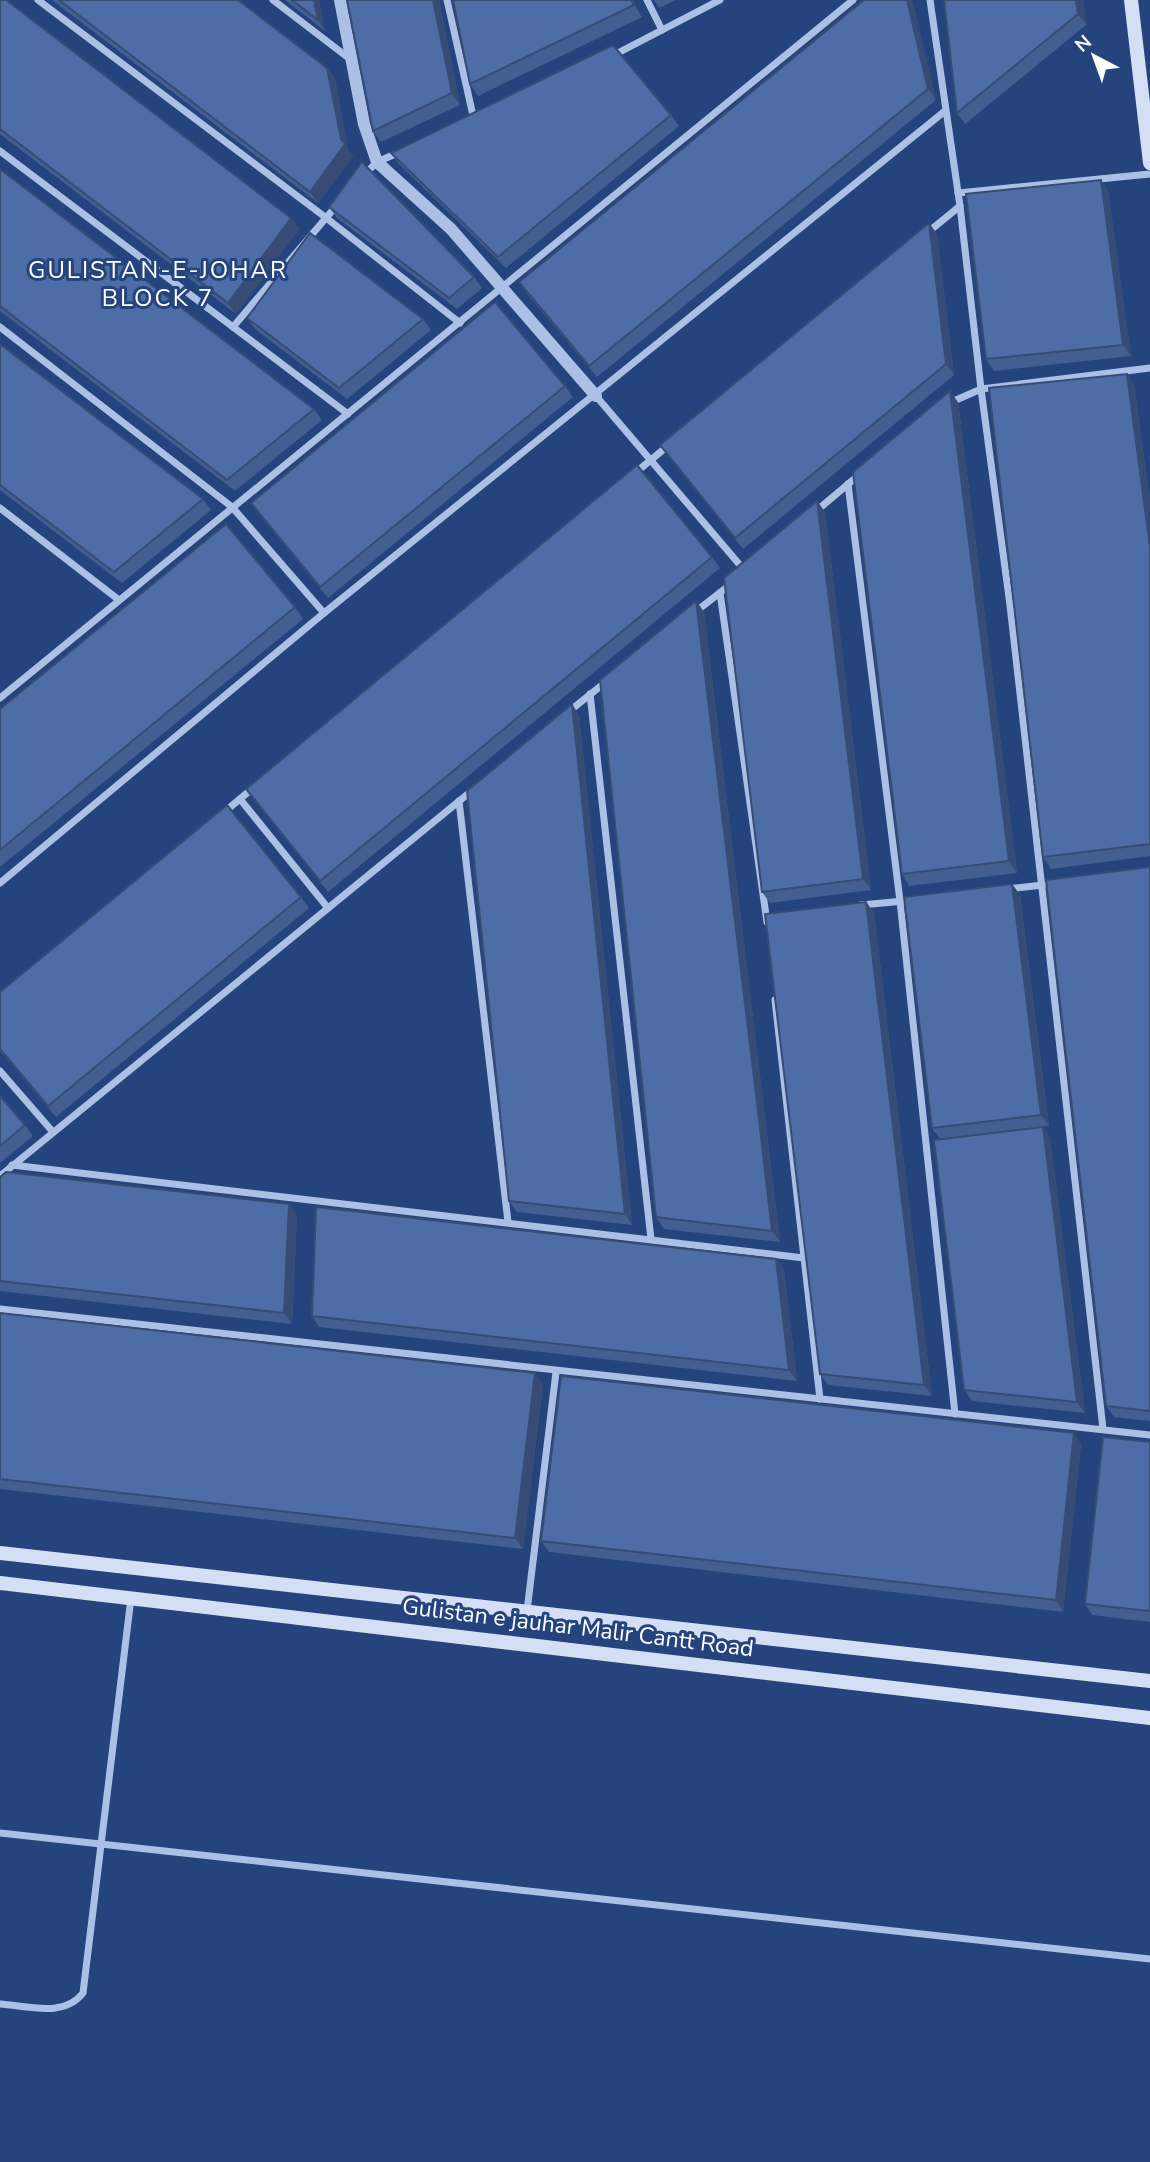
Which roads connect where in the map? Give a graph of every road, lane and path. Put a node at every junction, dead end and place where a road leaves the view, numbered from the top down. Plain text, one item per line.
1 (38, 0) edge
2 (273, 0) edge
3 (340, 0) edge
4 (447, 0) edge
5 (647, 0) edge
6 (720, 0) edge
7 (853, 0) edge
8 (930, 0) edge
9 (1131, 0) edge
10 (662, 30) junction
11 (603, 60) edge
12 (352, 61) junction
13 (945, 111) junction
14 (486, 115) edge
15 (474, 120) junction
16 (464, 125) edge
17 (410, 148) edge
18 (0, 151) edge
19 (377, 162) junction
20 (1150, 163) edge
21 (1150, 174) edge
22 (360, 180) edge
23 (958, 193) junction
24 (343, 198) edge
25 (960, 206) junction
26 (326, 216) junction
27 (918, 241) edge
28 (503, 289) junction
29 (460, 323) junction
30 (0, 327) edge
31 (233, 327) junction
32 (1150, 368) edge
33 (981, 389) junction
34 (596, 396) junction
35 (934, 410) edge
36 (348, 414) junction
37 (672, 442) edge
38 (651, 459) junction
39 (867, 467) edge
40 (630, 477) edge
41 (848, 484) junction
42 (232, 507) junction
43 (0, 508) edge
44 (807, 519) edge
45 (756, 563) edge
46 (745, 572) junction
47 (720, 593) junction
48 (119, 600) junction
49 (324, 613) junction
50 (687, 618) edge
51 (612, 677) edge
52 (590, 694) junction
53 (0, 698) edge
54 (560, 719) edge
55 (261, 782) edge
56 (480, 784) edge
57 (240, 799) junction
58 (459, 801) junction
59 (219, 817) edge
60 (0, 883) edge
61 (1054, 883) edge
62 (1041, 885) junction
63 (1002, 889) edge
64 (913, 900) edge
65 (900, 901) junction
66 (846, 907) edge
67 (328, 908) junction
68 (779, 914) edge
69 (766, 916) junction
70 (767, 930) edge
71 (774, 984) edge
72 (0, 1071) edge
73 (52, 1132) junction
74 (12, 1165) junction
75 (0, 1176) edge
76 (509, 1222) junction
77 (651, 1239) junction
78 (804, 1258) junction
79 (0, 1309) edge
80 (556, 1372) junction
81 (820, 1399) junction
82 (955, 1414) junction
83 (1103, 1429) junction
84 (1150, 1435) edge
85 (0, 1553) edge
86 (0, 1583) edge
87 (131, 1597) junction
88 (527, 1611) junction
89 (1150, 1681) edge
90 (1150, 1718) edge
91 (0, 1833) edge
92 (102, 1842) junction
93 (1150, 1959) edge
94 (0, 2004) edge

1 - 26 street
2 - 12 street
3 - 12 street
4 - 15 street
5 - 10 street
6 - 10 street
7 - 28 street
8 - 13 street
9 - 20 main road
10 - 11 street
12 - 19 street
13 - 23 street
13 - 34 street
14 - 15 street
15 - 16 street
17 - 19 street
18 - 31 street
19 - 22 street
19 - 28 street
21 - 23 street
23 - 25 street
24 - 26 street
25 - 27 street
25 - 33 street
26 - 29 street
26 - 31 street
28 - 29 street
28 - 34 street
29 - 36 street
30 - 42 street
31 - 36 street
32 - 33 street
33 - 35 street
33 - 62 street
34 - 38 street
34 - 49 street
36 - 42 street
37 - 38 street
38 - 40 street
38 - 46 street
39 - 41 street
41 - 44 street
41 - 65 street
42 - 48 street
42 - 49 street
43 - 48 street
45 - 46 street
46 - 47 street
47 - 50 street
47 - 69 street
48 - 53 street
49 - 60 street
51 - 52 street
52 - 54 street
52 - 77 street
55 - 57 street
56 - 58 street
57 - 59 street
57 - 67 street
58 - 67 street
58 - 76 street
61 - 62 street
62 - 63 street
62 - 83 street
64 - 65 street
65 - 66 street
65 - 82 street
67 - 73 street
68 - 69 street
69 - 70 street
71 - 78 street
72 - 73 street
73 - 74 street
74 - 75 street
74 - 76 street
76 - 77 street
77 - 78 street
78 - 81 street
79 - 80 street
80 - 81 street
80 - 88 street
81 - 82 street
82 - 83 street
83 - 84 street
85 - 88 main road, Gulistan e jauhar Malir Cantt Road
86 - 87 main road, Gulistan e jauhar Malir Cantt Road
87 - 90 main road, Gulistan e jauhar Malir Cantt Road
87 - 92 street
88 - 89 main road, Gulistan e jauhar Malir Cantt Road
91 - 92 street
92 - 93 street
92 - 94 street

